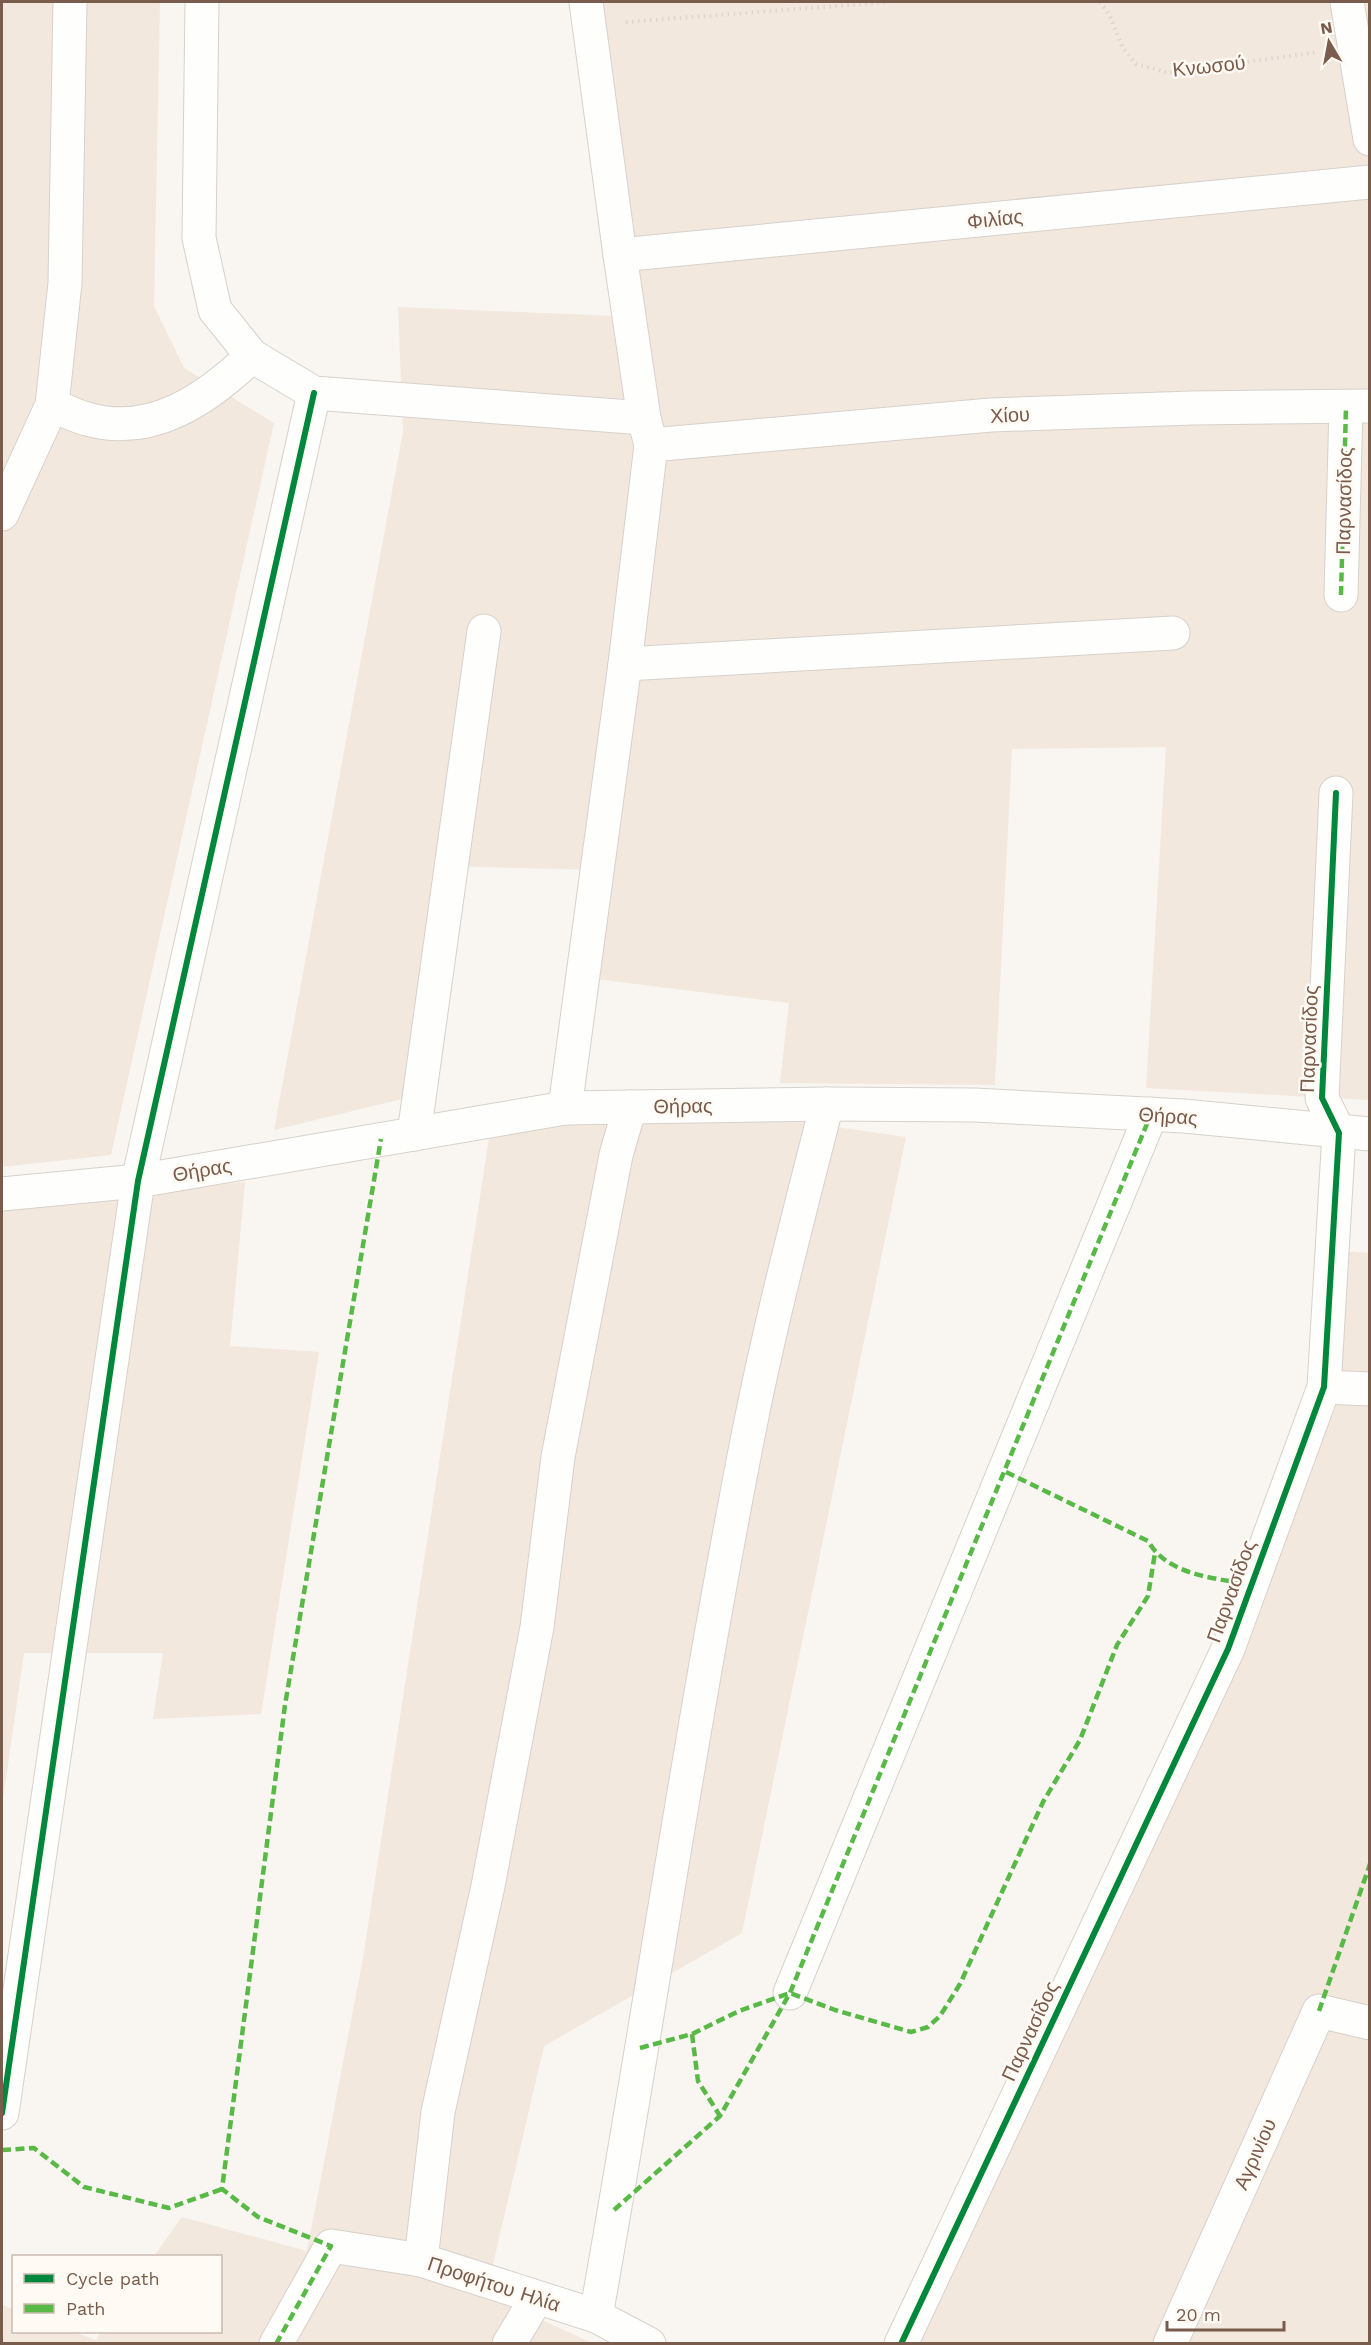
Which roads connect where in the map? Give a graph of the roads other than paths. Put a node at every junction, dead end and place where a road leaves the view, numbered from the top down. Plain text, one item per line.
1 (70, 2) edge
2 (202, 2) edge
3 (1347, 2) edge
4 (588, 13) edge
5 (1370, 140) edge
6 (1370, 182) edge
7 (620, 255) junction
8 (252, 356) junction
9 (314, 393) junction
10 (52, 405) junction
11 (1358, 407) edge
12 (647, 431) junction
13 (2, 514) edge
14 (1341, 595) dead end
15 (484, 631) dead end
16 (1173, 633) dead end
17 (625, 664) junction
18 (1336, 793) dead end
19 (827, 1104) junction
20 (630, 1107) junction
21 (565, 1108) junction
22 (1151, 1114) junction
23 (414, 1134) junction
24 (1354, 1134) edge
25 (138, 1181) junction
26 (2, 1194) edge
27 (1324, 1387) junction
28 (1370, 1389) edge
29 (790, 1993) dead end
30 (1370, 2023) edge
31 (2, 2113) edge
32 (421, 2260) junction
33 (536, 2299) junction
34 (596, 2316) junction
35 (276, 2343) edge
36 (509, 2343) edge
37 (647, 2343) edge
38 (901, 2343) edge
39 (1170, 2343) edge

1 - 10 street
2 - 8 street
3 - 5 street
4 - 7 street
6 - 7 street, Φιλίας
7 - 12 street
8 - 9 street
8 - 10 street
9 - 12 street, Χίου
9 - 25 street
10 - 13 street
11 - 12 street, Χίου
11 - 14 street, Παρνασίδος
12 - 17 street
15 - 23 street
16 - 17 street
17 - 21 street
18 - 24 street, Παρνασίδος
19 - 20 street, Θήρας
19 - 22 street, Θήρας
19 - 34 street
20 - 21 street, Θήρας
20 - 32 street
21 - 23 street, Θήρας
22 - 24 street, Θήρας
22 - 29 street
23 - 25 street, Θήρας
24 - 27 street, Παρνασίδος
25 - 26 street, Θήρας
25 - 31 street
27 - 28 street
27 - 38 street, Παρνασίδος
30 - 39 street, Αγρινίου
32 - 33 street, Προφήτου Ηλία
32 - 35 street, Προφήτου Ηλία
33 - 34 street, Προφήτου Ηλία
33 - 36 street
34 - 37 street, Προφήτου Ηλία

